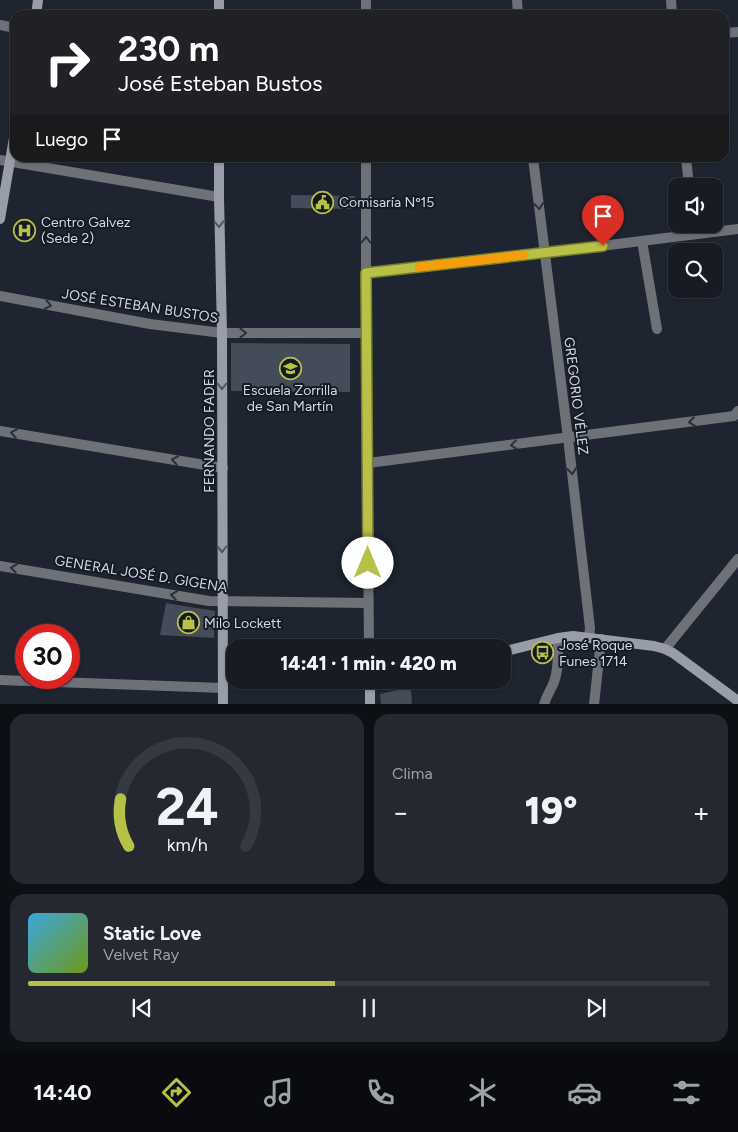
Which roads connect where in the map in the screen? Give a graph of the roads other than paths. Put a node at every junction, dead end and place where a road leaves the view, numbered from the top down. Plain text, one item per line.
1 (10, 146) edge
2 (5, 161) edge
3 (11, 162) edge
4 (219, 162) edge
5 (366, 162) edge
6 (534, 162) edge
7 (686, 162) edge
8 (688, 178) edge
9 (219, 197) junction
10 (0, 219) edge
11 (723, 229) edge
12 (738, 229) edge
13 (676, 233) edge
14 (642, 241) junction
15 (545, 253) junction
16 (366, 273) junction
17 (0, 296) edge
18 (657, 329) dead end
19 (367, 332) junction
20 (222, 333) junction
21 (737, 416) edge
22 (0, 431) edge
23 (568, 438) junction
24 (368, 463) junction
25 (223, 468) junction
26 (738, 559) edge
27 (0, 566) edge
28 (222, 601) junction
29 (368, 603) junction
30 (558, 638) junction
31 (589, 638) junction
32 (369, 639) edge
33 (601, 639) junction
34 (665, 649) junction
35 (511, 650) edge
36 (0, 680) edge
37 (223, 688) junction
38 (370, 689) edge
39 (738, 701) edge
40 (223, 704) edge
41 (370, 704) edge
42 (544, 704) edge
43 (594, 704) edge

1 - 2 main road
2 - 10 main road
3 - 9 street
4 - 9 main road, FERNANDO FADER
16 -> 5 street
6 -> 15 street, GREGORIO VÉLEZ
7 - 8 street
9 -> 20 main road, FERNANDO FADER
11 - 12 street
13 - 14 street
14 - 15 street
14 - 18 street
15 - 16 street
15 - 23 street, GREGORIO VÉLEZ
16 - 19 street
17 -> 20 street, JOSÉ ESTEBAN BUSTOS
20 -> 19 street, JOSÉ ESTEBAN BUSTOS
19 - 24 street
20 -> 25 main road, FERNANDO FADER
21 -> 23 street
25 -> 22 street
23 -> 24 street
23 -> 31 street, GREGORIO VÉLEZ
24 - 29 street
25 -> 28 main road, FERNANDO FADER
26 - 34 street
28 -> 27 street, GENERAL JOSÉ D. GIGENA
28 - 29 street, GENERAL JOSÉ D. GIGENA
28 - 37 main road, FERNANDO FADER
29 - 32 street
30 - 31 main road
30 - 35 main road
30 - 42 street
31 - 33 main road
33 - 34 main road
33 - 43 street
34 - 39 main road
36 - 37 street
37 - 40 main road, FERNANDO FADER
38 - 41 main road

